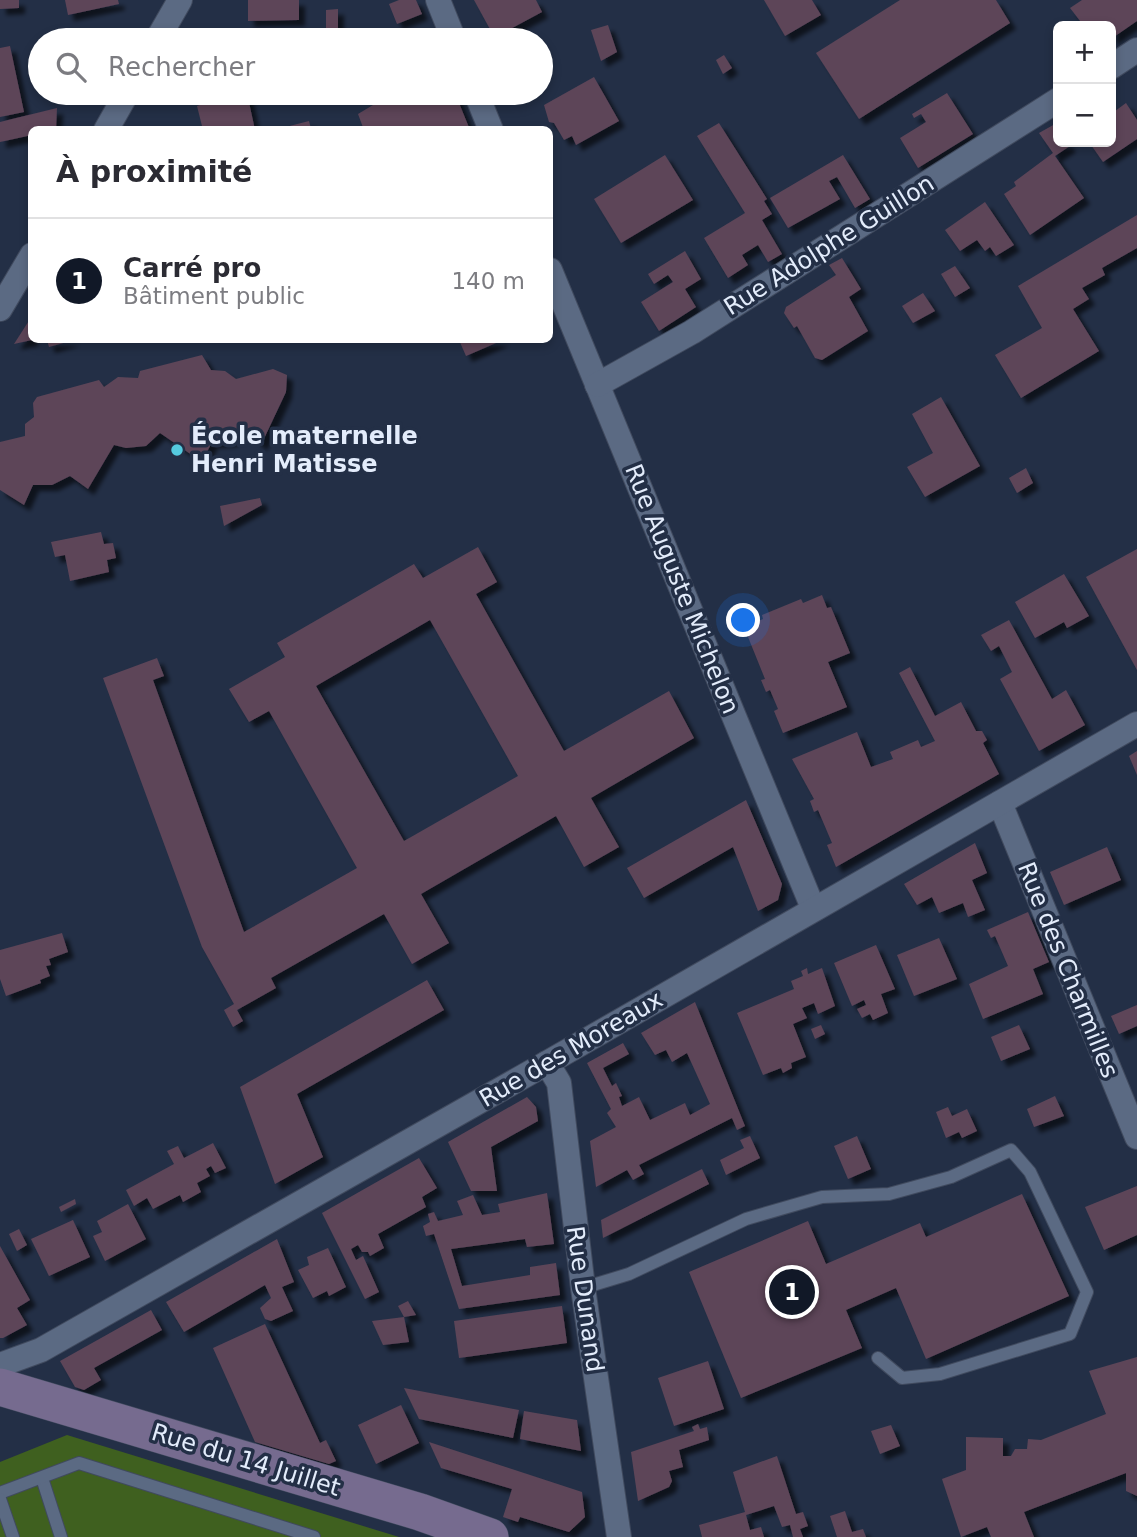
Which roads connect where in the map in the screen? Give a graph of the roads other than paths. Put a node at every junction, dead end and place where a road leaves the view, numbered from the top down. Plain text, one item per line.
1 (180, 0) edge
2 (438, 0) edge
3 (164, 28) edge
4 (449, 28) edge
5 (1137, 50) edge
6 (1116, 64) edge
7 (1053, 103) edge
8 (120, 105) edge
9 (481, 105) edge
10 (108, 126) edge
11 (489, 126) edge
12 (28, 262) edge
13 (553, 277) edge
14 (0, 309) edge
15 (597, 385) junction
16 (1137, 724) edge
17 (1000, 803) junction
18 (813, 908) junction
19 (547, 1063) junction
20 (1137, 1137) edge
21 (583, 1288) junction
22 (877, 1359) dead end
23 (0, 1364) edge
24 (0, 1387) edge
25 (41, 1478) junction
26 (0, 1493) edge
27 (0, 1499) edge
28 (13, 1537) edge
29 (61, 1537) edge
30 (313, 1537) edge
31 (490, 1537) edge
32 (619, 1537) edge

1 - 3 street
2 - 4 street
5 - 6 street
7 - 15 street, Rue Adolphe Guillon
8 - 10 street
9 - 11 street
12 - 14 street
13 - 15 street, Rue Auguste Michelon
15 - 18 street, Rue Auguste Michelon
16 - 17 street, Rue des Moreaux
17 - 18 street, Rue des Moreaux
17 - 20 street, Rue des Charmilles
18 - 19 street, Rue des Moreaux
19 - 21 street, Rue Dunand
19 - 23 street, Rue des Moreaux
21 - 22 lane
21 - 32 street, Rue Dunand
24 - 31 street, Rue du 14 Juillet
25 - 26 lane
25 - 29 lane
25 - 30 lane
27 - 28 lane

